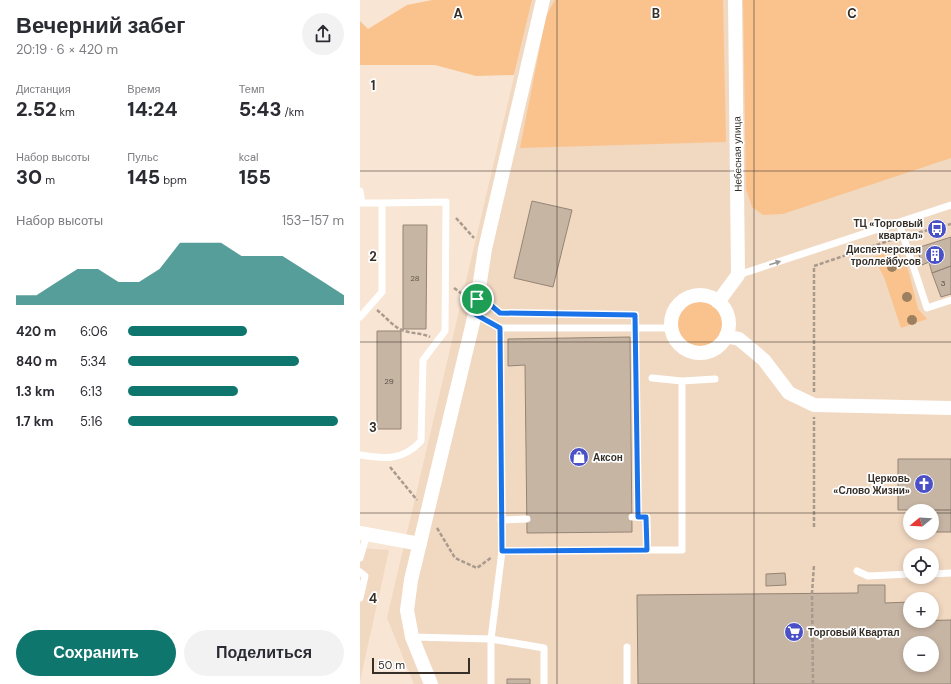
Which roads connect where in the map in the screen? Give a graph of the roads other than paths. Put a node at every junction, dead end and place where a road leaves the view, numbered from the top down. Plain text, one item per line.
1 (543, 0) edge
2 (735, 0) edge
3 (360, 191) edge
4 (361, 203) edge
5 (382, 203) junction
6 (951, 205) edge
7 (899, 223) junction
8 (738, 275) junction
9 (951, 300) edge
10 (718, 302) junction
11 (475, 314) junction
12 (360, 317) edge
13 (500, 328) junction
14 (671, 328) junction
15 (726, 336) junction
16 (652, 378) dead end
17 (715, 379) dead end
18 (682, 381) junction
19 (951, 408) edge
20 (360, 456) edge
21 (635, 517) road end
22 (527, 519) dead end
23 (501, 520) junction
24 (364, 534) edge
25 (420, 544) junction
26 (647, 550) junction
27 (502, 551) junction
28 (360, 558) edge
29 (857, 571) dead end
30 (360, 572) edge
31 (951, 573) edge
32 (903, 574) edge
33 (939, 574) edge
34 (360, 598) edge
35 (412, 637) junction
36 (491, 639) junction
37 (627, 647) dead end
38 (431, 684) edge
39 (491, 684) edge
40 (544, 684) edge
41 (627, 684) edge

1 - 11 street
2 - 8 street, Небесная улица
3 - 4 lane
4 - 5 lane
5 - 12 lane
5 - 20 lane
6 - 7 lane
8 -> 7 lane
7 - 9 lane
8 - 10 street
10 - 14 street
10 - 15 street
11 - 13 lane
11 - 25 street
13 - 14 lane
13 - 23 lane
14 - 15 street
15 - 19 street
16 - 18 lane
17 - 18 lane
18 - 26 lane
21 - 26 lane
22 - 23 lane
23 - 27 lane
24 - 25 street
24 - 28 lane
25 - 35 street
26 - 27 lane
27 - 36 lane
29 - 32 lane
30 - 34 lane
31 - 33 lane
35 - 36 lane
35 - 38 street
36 - 39 lane
36 - 40 lane
37 - 41 lane

